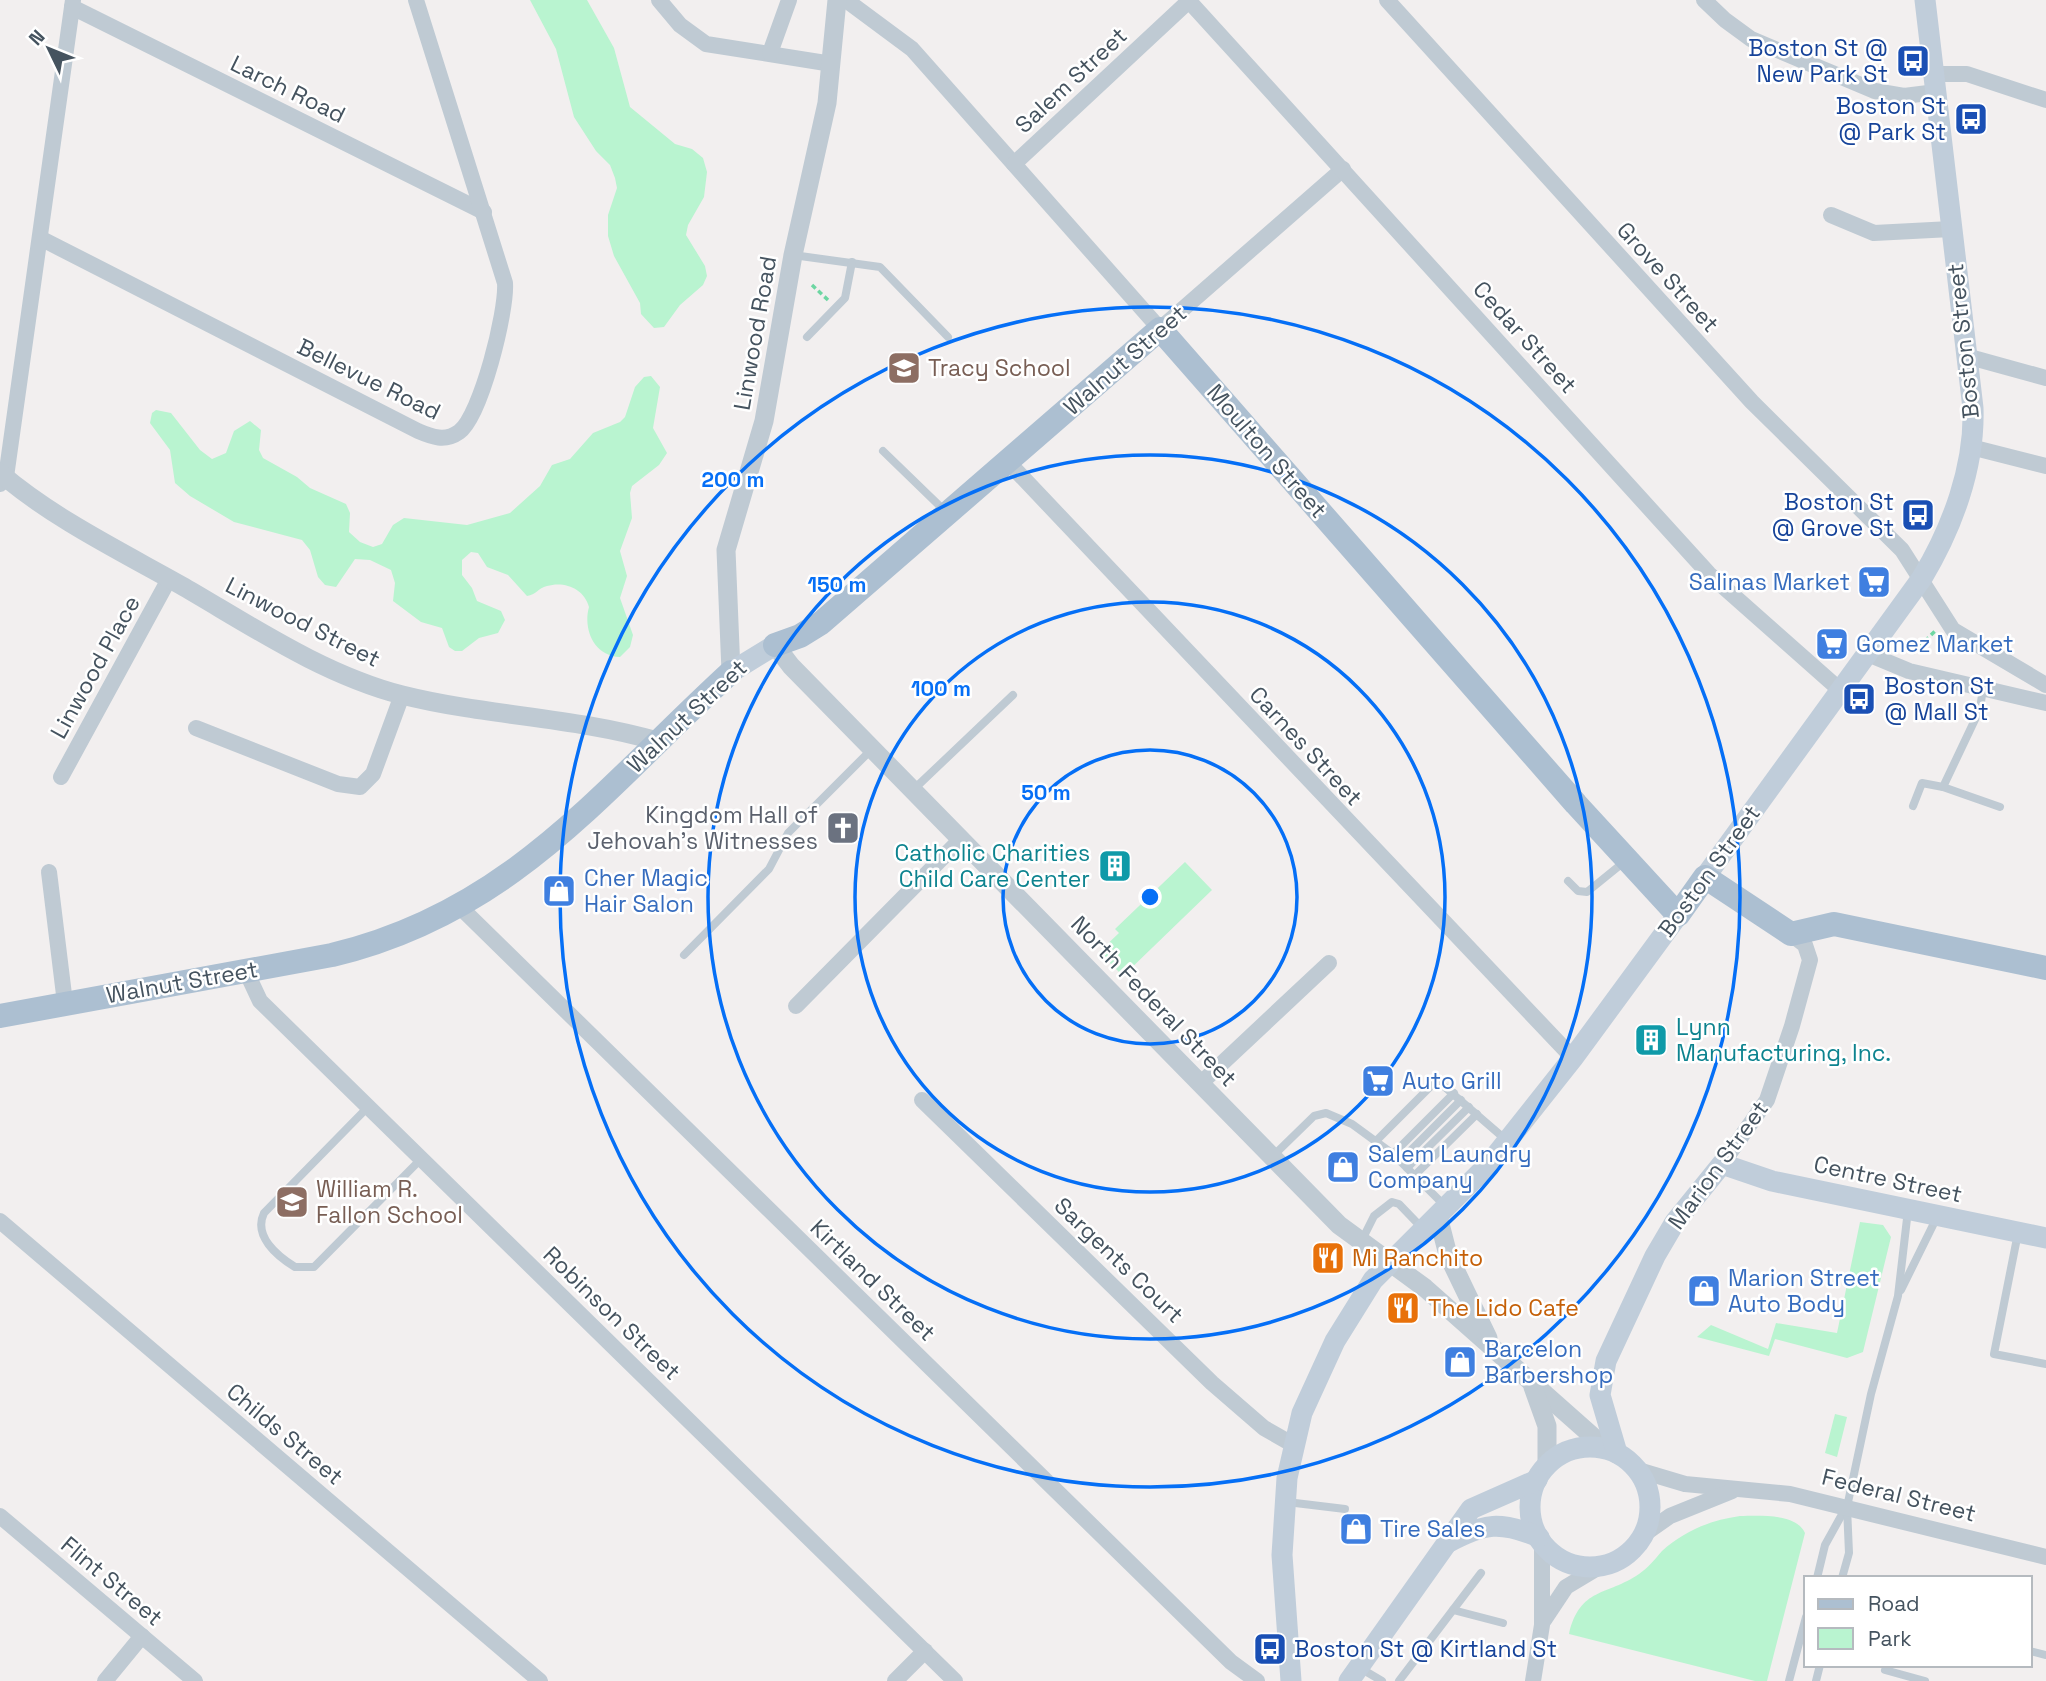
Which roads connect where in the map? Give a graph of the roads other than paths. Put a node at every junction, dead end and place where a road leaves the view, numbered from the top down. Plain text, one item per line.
1 (416, 0) edge
2 (659, 0) edge
3 (789, 0) edge
4 (837, 0) edge
5 (846, 0) edge
6 (1387, 0) edge
7 (1704, 0) edge
8 (1925, 0) edge
9 (1189, 1) edge
10 (72, 4) edge
11 (770, 53) junction
12 (832, 64) junction
13 (1935, 83) junction
14 (2046, 100) edge
15 (1014, 164) junction
16 (1343, 169) junction
17 (484, 212) junction
18 (1831, 215) dead end
19 (1951, 229) junction
20 (42, 239) junction
21 (793, 255) junction
22 (852, 262) junction
23 (1160, 329) junction
24 (807, 337) dead end
25 (948, 337) dead end
26 (1966, 356) junction
27 (2046, 377) edge
28 (1971, 447) junction
29 (883, 451) dead end
30 (1008, 462) junction
31 (2046, 466) edge
32 (2, 478) edge
33 (948, 514) junction
34 (1922, 578) junction
35 (169, 579) junction
36 (775, 645) junction
37 (1868, 654) junction
38 (731, 672) junction
39 (2046, 685) edge
40 (1983, 688) junction
41 (1840, 690) junction
42 (402, 695) junction
43 (1013, 695) dead end
44 (2046, 702) edge
45 (196, 728) dead end
46 (657, 741) junction
47 (873, 748) junction
48 (61, 777) dead end
49 (1943, 787) junction
50 (914, 790) junction
51 (1913, 806) dead end
52 (2000, 807) dead end
53 (961, 839) junction
54 (1626, 860) junction
55 (49, 872) dead end
56 (1705, 877) junction
57 (1568, 881) dead end
58 (460, 907) junction
59 (1678, 915) junction
60 (1791, 934) junction
61 (684, 955) dead end
62 (1329, 963) dead end
63 (2046, 968) edge
64 (246, 971) junction
65 (65, 1003) junction
66 (796, 1006) dead end
67 (0, 1016) edge
68 (1573, 1058) junction
69 (1200, 1084) junction
70 (1454, 1093) junction
71 (922, 1100) dead end
72 (1461, 1100) junction
73 (369, 1106) junction
74 (1469, 1107) junction
75 (1476, 1114) junction
76 (1507, 1141) junction
77 (1375, 1142) junction
78 (1393, 1154) junction
79 (1271, 1157) junction
80 (422, 1158) junction
81 (1400, 1161) junction
82 (1722, 1164) junction
83 (1407, 1168) junction
84 (1415, 1176) junction
85 (1908, 1209) junction
86 (1939, 1215) junction
87 (1436, 1218) junction
88 (0, 1222) edge
89 (2018, 1233) junction
90 (2046, 1238) edge
91 (1360, 1243) junction
92 (1388, 1263) junction
93 (1898, 1296) junction
94 (1492, 1345) junction
95 (2046, 1364) edge
96 (1531, 1382) junction
97 (1292, 1444) junction
98 (1613, 1452) junction
99 (1638, 1470) junction
100 (1542, 1473) junction
101 (1738, 1490) junction
102 (1284, 1502) junction
103 (1847, 1507) junction
104 (1345, 1509) dead end
105 (0, 1516) edge
106 (1643, 1535) junction
107 (1540, 1539) junction
108 (1449, 1542) junction
109 (2046, 1556) edge
110 (1601, 1566) junction
111 (1481, 1573) dead end
112 (1817, 1576) edge
113 (1842, 1576) edge
114 (1453, 1610) junction
115 (1503, 1623) dead end
116 (1542, 1625) junction
117 (1804, 1625) edge
118 (142, 1636) junction
119 (925, 1651) junction
120 (1886, 1668) edge
121 (1355, 1677) edge
122 (105, 1681) edge
123 (195, 1681) edge
124 (540, 1681) edge
125 (895, 1681) edge
126 (955, 1681) edge
127 (1257, 1681) edge
128 (1291, 1681) edge
129 (1382, 1681) edge
130 (1399, 1681) edge
131 (1533, 1681) edge
132 (1789, 1681) edge
133 (1882, 1681) edge
134 (1925, 1681) edge

1 - 17 street, Bellevue Road
2 - 11 street
3 - 11 street
4 - 12 street, Linwood Road
5 - 15 street, Moulton Street
6 - 34 street, Grove Street
7 - 13 street
8 - 13 main road, Boston Street
9 - 15 street, Salem Street
9 - 16 street, Cedar Street
10 - 17 street, Larch Road
10 - 20 street
11 - 12 street
12 - 21 street, Linwood Road
13 - 14 street
13 - 19 main road, Boston Street
15 - 23 street, Moulton Street
16 - 23 street, Walnut Street
16 - 41 street, Cedar Street
17 - 20 street, Bellevue Road
18 - 19 street
19 - 26 main road, Boston Street
20 - 32 street
21 - 22 lane
21 - 38 street, Linwood Road
22 - 24 lane
22 - 25 lane
23 - 30 main road, Walnut Street
23 - 54 main road, Moulton Street
26 - 27 street
26 - 28 main road, Boston Street
28 - 31 street
28 - 34 main road, Boston Street
29 - 33 lane
30 - 33 main road, Walnut Street
30 - 68 street, Carnes Street
32 - 35 street, Linwood Street
33 - 36 main road, Walnut Street
34 - 37 main road, Boston Street
34 - 39 street, Grove Street
35 - 42 street, Linwood Street
35 - 48 street, Linwood Place
36 - 38 main road, Walnut Street
36 - 47 street, North Federal Street
37 - 40 street
37 - 41 main road, Boston Street
38 - 46 main road, Walnut Street
40 - 44 street
40 - 49 lane
41 - 56 main road, Boston Street
42 - 45 street
42 - 46 street, Linwood Street
43 - 50 lane
46 - 58 main road, Walnut Street
47 - 50 street, North Federal Street
47 - 61 lane
49 - 51 lane
49 - 52 lane
50 - 53 street, North Federal Street
53 - 66 street
53 - 69 street, North Federal Street
54 - 57 lane
54 - 59 main road, Moulton Street
55 - 65 street
56 - 59 main road, Boston Street
56 - 60 main road, Marion Street
58 - 64 main road, Walnut Street
58 - 127 street, Kirtland Street
59 - 68 main road, Boston Street
60 - 63 main road
60 - 82 street, Marion Street
62 - 69 street
64 - 65 main road, Walnut Street
64 - 73 street, Robinson Street
65 - 67 main road, Walnut Street
68 - 76 main road, Boston Street
69 - 79 street, North Federal Street
70 - 72 lane
70 - 77 lane
70 - 78 lane
71 - 97 street, Sargents Court
72 - 74 lane
72 - 81 lane
73 - 80 street, Robinson Street
73 - 80 lane
74 - 75 lane
74 - 83 lane
75 - 76 lane
75 - 84 lane
76 - 87 main road, Boston Street
77 - 78 lane
77 - 79 lane
78 - 81 lane
79 - 91 street, North Federal Street
80 - 119 street, Robinson Street
81 - 83 lane
82 - 85 main road, Centre Street
82 - 98 main road, Marion Street
83 - 84 lane
84 - 87 lane
85 - 86 main road, Centre Street
85 - 93 lane
86 - 89 main road, Centre Street
86 - 93 lane
87 - 91 lane
87 - 92 main road, Boston Street
87 - 94 street
88 - 124 street, Childs Street
89 - 90 main road, Centre Street
89 - 95 lane
91 - 92 street, North Federal Street
92 - 94 street
92 - 97 main road, Boston Street
93 - 103 lane
94 - 96 street
96 - 98 street
96 - 100 street
97 - 102 main road, Boston Street
98 - 99 main road
98 - 100 main road
99 - 101 street, Federal Street
99 - 106 main road
100 - 107 main road
100 - 108 main road
101 - 103 street, Federal Street
101 - 106 street, Federal Street
102 - 104 lane
102 - 128 main road, Boston Street
103 - 109 street, Federal Street
103 - 112 lane
103 - 113 lane
105 - 118 street, Flint Street
106 - 110 main road
107 - 108 main road
107 - 110 main road
107 - 116 street
108 - 121 main road
110 - 116 street
111 - 114 lane
114 - 115 lane
114 - 130 lane
116 - 131 street
117 - 132 lane
118 - 122 street
118 - 123 street, Flint Street
119 - 125 street
119 - 126 street, Robinson Street
120 - 133 lane
120 - 134 lane
121 - 129 lane

